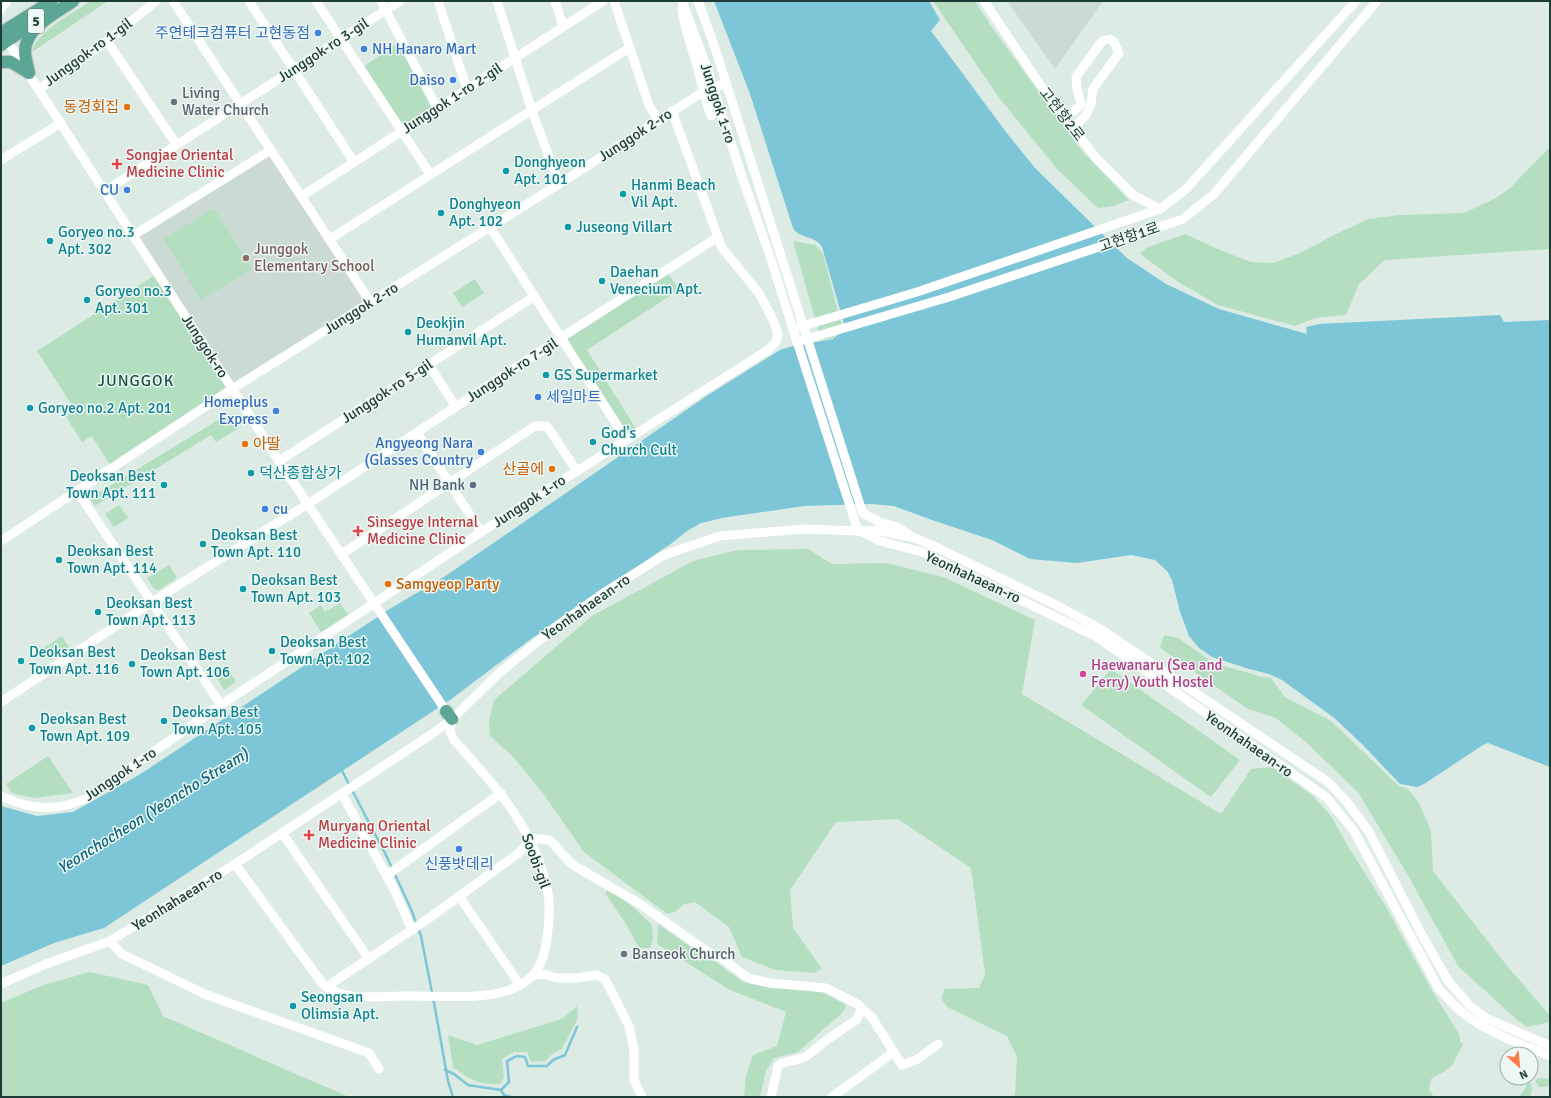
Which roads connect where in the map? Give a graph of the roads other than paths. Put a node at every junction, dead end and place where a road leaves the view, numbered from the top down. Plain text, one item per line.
1 (7, 1) edge
2 (52, 1) edge
3 (65, 1) edge
4 (73, 1) edge
5 (156, 1) edge
6 (173, 1) edge
7 (249, 1) edge
8 (316, 1) edge
9 (381, 1) edge
10 (400, 1) edge
11 (438, 1) edge
12 (497, 1) edge
13 (555, 1) edge
14 (603, 1) edge
15 (614, 1) edge
16 (682, 1) edge
17 (698, 1) edge
18 (984, 1) edge
19 (1356, 1) edge
20 (1377, 1) edge
21 (1, 9) edge
22 (387, 10) junction
23 (563, 26) junction
24 (3, 37) edge
25 (342, 39) junction
26 (106, 40) junction
27 (629, 48) junction
28 (516, 57) junction
29 (1, 62) edge
30 (295, 69) junction
31 (29, 73) junction
32 (726, 83) junction
33 (713, 87) junction
34 (39, 89) junction
35 (467, 89) junction
36 (703, 92) junction
37 (240, 103) junction
38 (437, 108) junction
39 (532, 111) junction
40 (672, 112) junction
41 (711, 116) dead end
42 (1065, 118) junction
43 (658, 120) junction
44 (61, 123) junction
45 (1073, 128) junction
46 (401, 132) junction
47 (176, 144) junction
48 (271, 150) junction
49 (1, 160) edge
50 (354, 162) junction
51 (430, 174) junction
52 (559, 184) junction
53 (105, 190) junction
54 (302, 196) junction
55 (1160, 209) junction
56 (490, 227) junction
57 (134, 235) junction
58 (718, 237) junction
59 (330, 239) junction
60 (535, 296) junction
61 (371, 302) junction
62 (803, 326) junction
63 (793, 329) junction
64 (562, 337) junction
65 (808, 340) junction
66 (797, 342) junction
67 (429, 365) junction
68 (232, 389) junction
69 (456, 407) junction
70 (417, 433) junction
71 (626, 440) junction
72 (279, 461) junction
73 (576, 470) junction
74 (450, 483) junction
75 (77, 491) junction
76 (308, 504) junction
77 (858, 531) junction
78 (481, 532) junction
79 (915, 538) junction
80 (1, 541) edge
81 (342, 554) junction
82 (152, 602) junction
83 (376, 606) junction
84 (1, 702) edge
85 (221, 704) junction
86 (449, 715) junction
87 (501, 793) junction
88 (342, 794) junction
89 (1, 796) edge
90 (282, 833) junction
91 (530, 838) junction
92 (235, 864) junction
93 (386, 876) junction
94 (459, 896) junction
95 (412, 930) junction
96 (110, 941) junction
97 (369, 959) junction
98 (533, 975) junction
99 (1, 984) edge
100 (520, 985) junction
101 (326, 987) junction
102 (862, 1009) junction
103 (938, 1044) dead end
104 (1550, 1046) edge
105 (894, 1052) junction
106 (1550, 1056) edge
107 (379, 1069) dead end
108 (642, 1097) edge
109 (771, 1097) edge
110 (832, 1097) edge

1 - 21 street
2 - 24 main road, 5
3 - 24 main road, 5
4 - 31 main road
5 - 26 street, Junggok-ro 1-gil
6 - 37 street
7 - 30 street
8 - 25 street
9 - 22 street
10 - 22 street, Junggok-ro 3-gil
11 - 35 street
12 - 28 street
13 - 23 street
14 - 23 street, Junggok 1-ro 2-gil
15 - 27 street
16 - 33 street, Junggok 1-ro
16 - 36 street
17 - 32 street, Junggok 1-ro
18 - 42 street, 고현항2로
19 - 55 street, 고현항1로
20 - 65 street, 고현항1로
22 - 25 street, Junggok-ro 3-gil
22 - 38 street
23 - 28 street, Junggok 1-ro 2-gil
24 - 31 street, Junggok-ro
25 - 30 street, Junggok-ro 3-gil
25 - 46 street
26 - 34 street, Junggok-ro 1-gil
26 - 47 street
27 - 39 street
27 - 43 street
28 - 35 street, Junggok 1-ro 2-gil
28 - 39 street
29 - 31 main road
30 - 37 street, Junggok-ro 3-gil
30 - 50 street
31 - 34 street, Junggok-ro
32 - 33 street, Junggok 2-ro
32 - 62 street, Junggok 1-ro
33 - 36 street, Junggok 2-ro
33 - 63 street, Junggok 1-ro
34 - 44 street, Junggok-ro
35 - 38 street, Junggok 1-ro 2-gil
36 - 40 street, Junggok 2-ro
36 - 41 street
37 - 47 street, Junggok-ro 3-gil
37 - 48 street
38 - 46 street, Junggok 1-ro 2-gil
39 - 51 street
39 - 52 street
40 - 43 street, Junggok 2-ro
40 - 58 street, Junggok 1-ro
42 - 45 street, 고현항2로
42 - 45 street
43 - 52 street, Junggok 2-ro
44 - 49 street
44 - 53 street, Junggok-ro
45 - 55 street, 고현항2로
46 - 50 street, Junggok 1-ro 2-gil
46 - 51 street
47 - 53 street, Junggok-ro 3-gil
48 - 54 street
48 - 57 street
50 - 54 street, Junggok 1-ro 2-gil
51 - 59 street
52 - 56 street, Junggok 2-ro
53 - 57 street, Junggok-ro
54 - 59 street
55 - 62 street, 고현항1로
56 - 60 street
56 - 61 street, Junggok 2-ro
57 - 68 street, Junggok-ro
58 - 64 street, Junggok-ro 7-gil
58 - 71 street, Junggok 1-ro
59 - 61 street
60 - 64 street
60 - 67 street, Junggok-ro 5-gil
61 - 68 street, Junggok 2-ro
62 - 63 street, 고현항1로
62 - 65 street, Junggok 1-ro
63 - 66 street, Junggok 1-ro
64 - 69 street, Junggok-ro 7-gil
64 - 71 street
65 - 66 street, 고현항1로
65 - 79 street, Junggok 1-ro
66 - 77 street, Junggok 1-ro
67 - 69 street
67 - 72 street, Junggok-ro 5-gil
68 - 72 street, Junggok-ro
68 - 75 street, Junggok 2-ro
69 - 70 street, Junggok-ro 7-gil
70 - 74 street
70 - 76 street, Junggok-ro 7-gil
71 - 73 street, Junggok 1-ro
72 - 76 street, Junggok-ro
73 - 74 street
73 - 78 street, Junggok 1-ro
74 - 78 street
74 - 81 street
75 - 80 street, Junggok 2-ro
75 - 82 street
76 - 81 street, Junggok-ro
76 - 82 street, Junggok-ro 7-gil
77 - 79 street, Yeonhahaean-ro
77 - 86 street, Yeonhahaean-ro
77 - 106 street, Yeonhahaean-ro
78 - 83 street, Junggok 1-ro
79 - 104 street, Yeonhahaean-ro
81 - 83 street, Junggok-ro
82 - 84 street, Junggok-ro 7-gil
82 - 85 street
83 - 85 street, Junggok 1-ro
83 - 86 street, Junggok-ro
85 - 89 street, Junggok 1-ro
86 - 87 street, Soobi-gil
86 - 88 street, Yeonhahaean-ro
87 - 91 street, Soobi-gil
87 - 93 street
88 - 90 street, Yeonhahaean-ro
88 - 93 street
90 - 92 street, Yeonhahaean-ro
90 - 97 street
91 - 94 street
91 - 98 street, Soobi-gil
91 - 102 street
92 - 96 street, Yeonhahaean-ro
92 - 101 street
93 - 95 street
94 - 95 street
94 - 100 street
95 - 97 street
96 - 99 street, Yeonhahaean-ro
96 - 107 street
97 - 101 street
98 - 100 street, Soobi-gil
98 - 108 street
100 - 101 street, Soobi-gil
102 - 105 street
102 - 109 street
103 - 105 street
105 - 110 street

